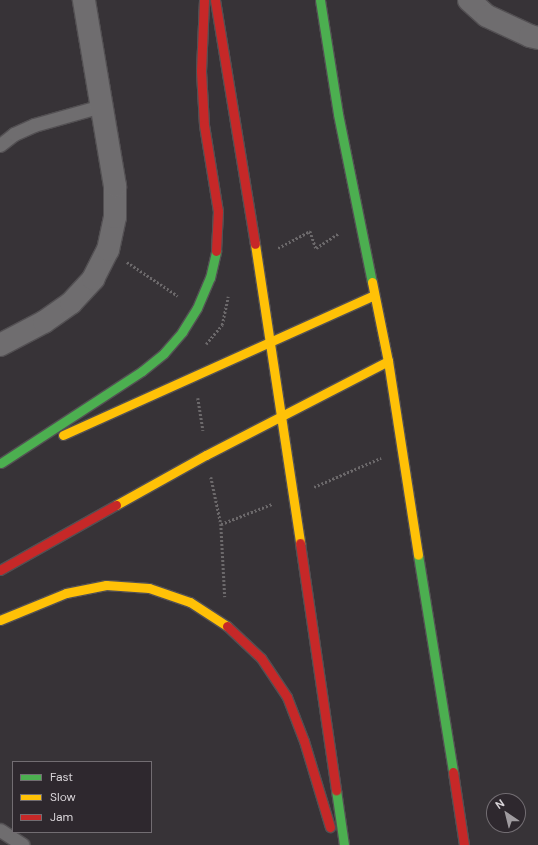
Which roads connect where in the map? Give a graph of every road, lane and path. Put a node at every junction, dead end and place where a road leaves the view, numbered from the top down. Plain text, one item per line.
1 (84, 0) edge
2 (204, 0) edge
3 (215, 0) edge
4 (320, 0) edge
5 (469, 0) edge
6 (538, 38) edge
7 (101, 106) junction
8 (0, 145) edge
9 (359, 220) junction
10 (108, 250) junction
11 (258, 259) junction
12 (230, 290) dead end
13 (374, 295) junction
14 (197, 308) junction
15 (222, 325) junction
16 (271, 343) junction
17 (0, 345) edge
18 (388, 361) junction
19 (195, 376) junction
20 (282, 416) junction
21 (206, 455) junction
22 (0, 464) edge
23 (0, 570) edge
24 (0, 620) edge
25 (227, 626) junction
26 (0, 830) edge
27 (23, 845) edge
28 (336, 845) edge
29 (344, 845) edge
30 (464, 845) edge

1 - 7 street
2 - 14 main road
3 - 11 main road
4 - 9 main road
5 - 6 street
7 - 8 lane
7 - 10 street
9 - 11 path
9 - 13 main road
10 - 14 path
10 - 17 street
11 - 16 main road
12 - 15 path
13 - 16 main road
13 - 18 main road
14 - 15 path
14 - 22 main road
15 - 19 path
16 - 19 main road
16 - 20 main road
18 - 20 main road
18 - 30 main road
19 - 21 path
19 - 22 main road
20 - 21 main road
20 - 29 main road
21 - 23 main road
21 - 25 path
24 - 25 main road
25 - 28 main road
26 - 27 lane

